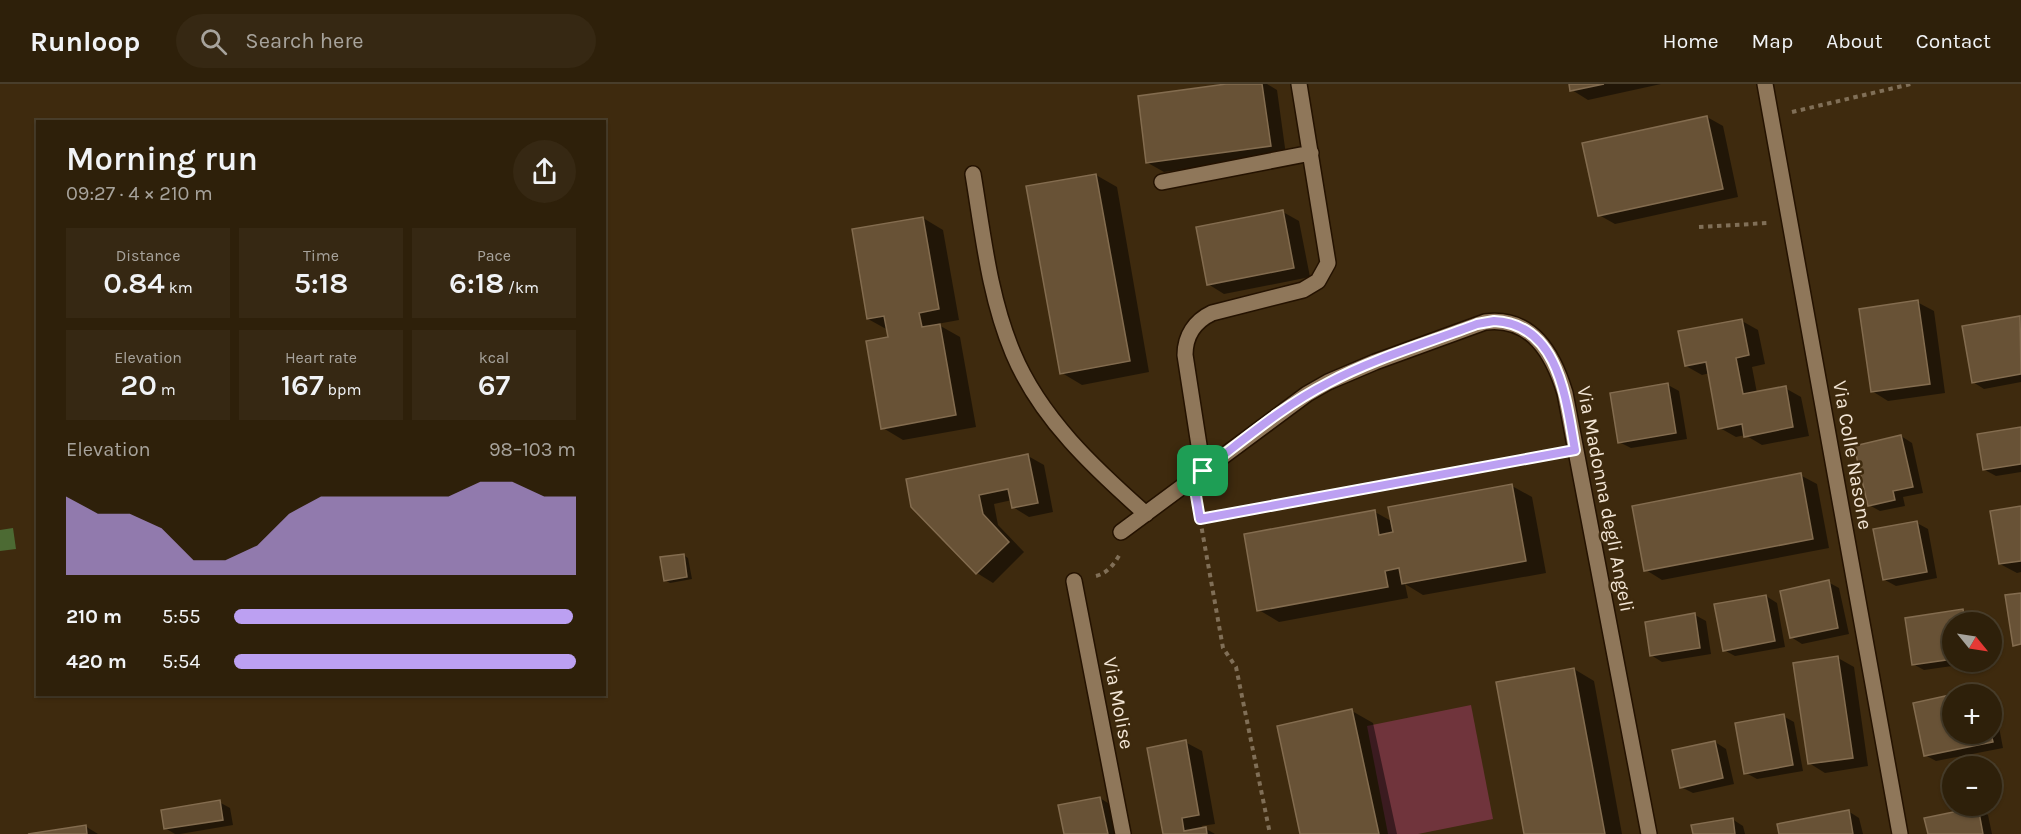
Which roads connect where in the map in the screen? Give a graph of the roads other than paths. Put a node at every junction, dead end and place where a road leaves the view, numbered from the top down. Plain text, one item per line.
1 (1299, 84) edge
2 (1765, 84) edge
3 (1311, 153) junction
4 (973, 174) dead end
5 (1162, 182) dead end
6 (1198, 475) junction
7 (1146, 514) junction
8 (1121, 532) road end
9 (1074, 581) road end
10 (1123, 834) edge
11 (1649, 834) edge
12 (1900, 834) edge

1 - 3 street
2 - 12 street, Via Colle Nasone
3 - 5 street
3 - 6 street
4 - 7 street
6 - 7 street, Via Madonna degli Angeli
6 - 11 street, Via Madonna degli Angeli
7 - 8 street, Via Madonna degli Angeli
9 - 10 street, Via Molise

